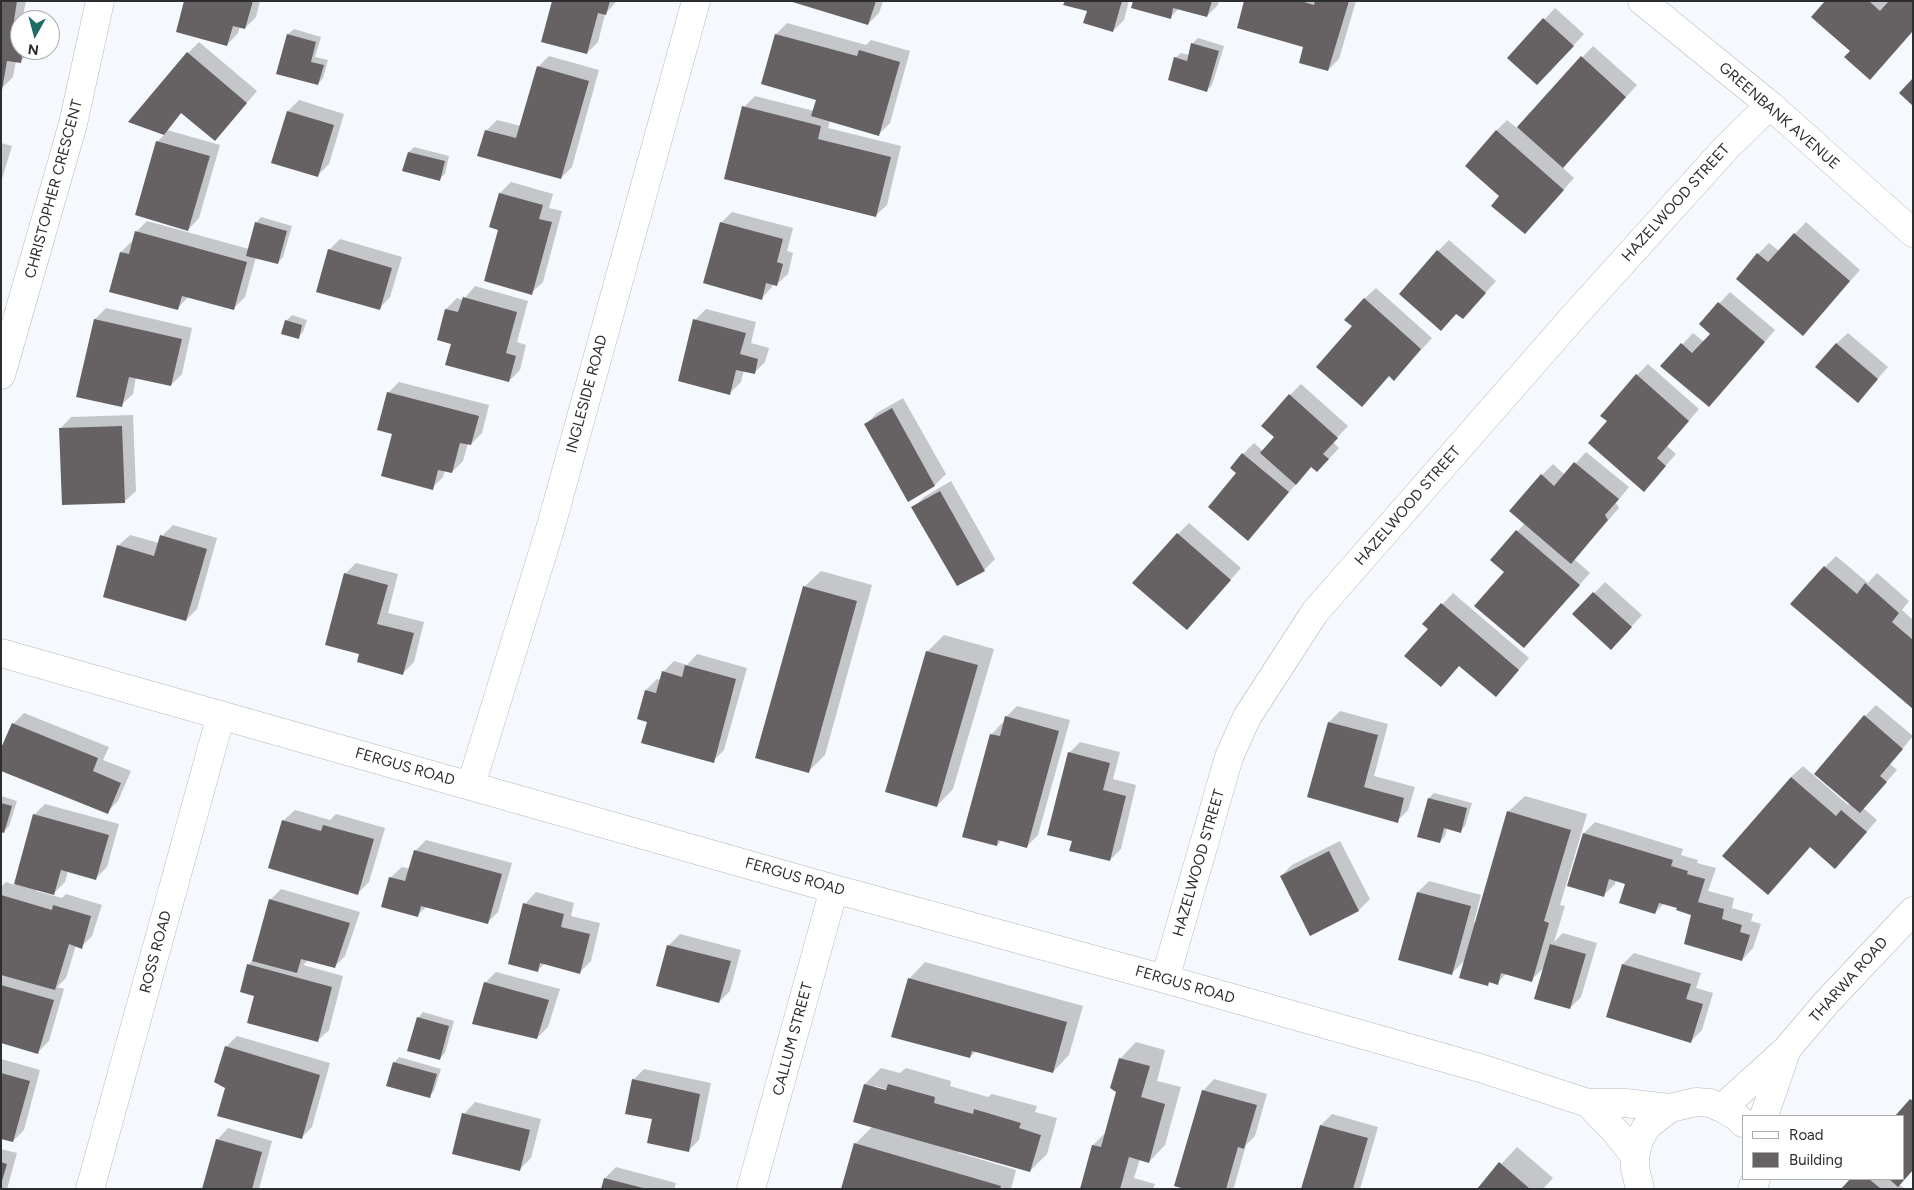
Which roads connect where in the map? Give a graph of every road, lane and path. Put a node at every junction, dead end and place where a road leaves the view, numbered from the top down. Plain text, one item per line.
1 (100, 1) edge
2 (696, 1) edge
3 (1642, 1) edge
4 (1770, 105) junction
5 (1913, 233) edge
6 (1, 375) edge
7 (1, 653) edge
8 (221, 715) junction
9 (471, 785) junction
10 (834, 889) junction
11 (1913, 911) edge
12 (1166, 979) junction
13 (1786, 1050) junction
14 (1588, 1103) junction
15 (1670, 1108) junction
16 (1764, 1115) edge
17 (1733, 1116) edge
18 (1635, 1156) junction
19 (90, 1189) edge
20 (751, 1189) edge
21 (1640, 1189) edge

1 - 6 street, CHRISTOPHER CRESCENT
2 - 9 street, INGLESIDE ROAD
3 - 4 street, GREENBANK AVENUE
4 - 5 street, GREENBANK AVENUE
4 - 12 street, HAZELWOOD STREET
7 - 8 street, FERGUS ROAD
8 - 9 street, FERGUS ROAD
8 - 19 street, ROSS ROAD
9 - 10 street, FERGUS ROAD
10 - 12 street, FERGUS ROAD
10 - 20 street, CALLUM STREET
11 - 13 street, THARWA ROAD
12 - 14 street, FERGUS ROAD
13 - 16 street, THARWA ROAD
13 - 17 street, THARWA ROAD
14 - 15 street, FERGUS ROAD
14 - 18 street, FERGUS ROAD
15 - 17 street
15 - 18 street
18 - 21 street

